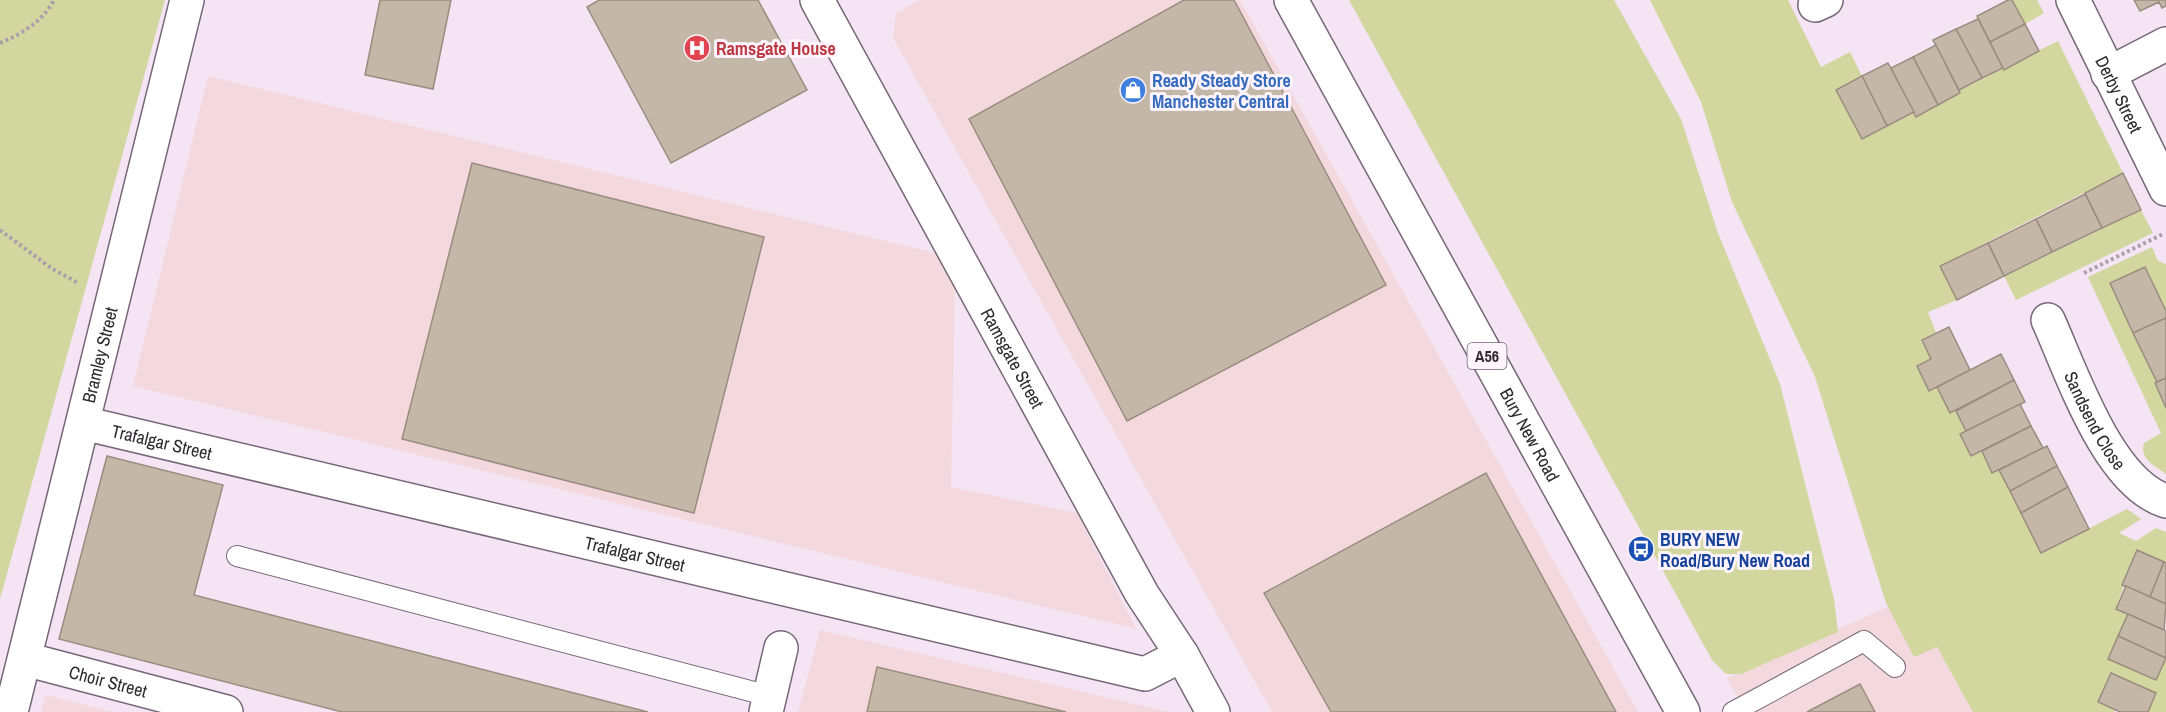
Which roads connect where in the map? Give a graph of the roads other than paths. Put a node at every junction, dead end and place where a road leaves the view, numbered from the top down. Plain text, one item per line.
1 (187, 0) edge
2 (817, 0) edge
3 (1292, 0) edge
4 (2073, 0) edge
5 (2166, 44) edge
6 (2108, 74) junction
7 (2166, 189) edge
8 (2048, 320) dead end
9 (83, 423) junction
10 (2166, 501) edge
11 (237, 556) dead end
12 (781, 648) dead end
13 (1182, 655) junction
14 (25, 659) junction
15 (1895, 667) dead end
16 (768, 704) edge
17 (11, 712) edge
18 (225, 712) edge
19 (1213, 712) edge
20 (1683, 712) edge
21 (1733, 712) edge

1 - 9 main road, Bramley Street
2 - 13 main road, Ramsgate Street
3 - 20 main road, Bury New Road / A56
4 - 6 main road, Derby Street
5 - 6 main road
6 - 7 main road, Derby Street
8 - 10 main road, Sandsend Close
9 - 13 main road, Trafalgar Street
9 - 14 main road, Bramley Street
11 - 16 lane
12 - 16 main road
13 - 19 main road, Ramsgate Street
14 - 17 main road, Bramley Street
14 - 18 main road, Choir Street
15 - 21 lane

